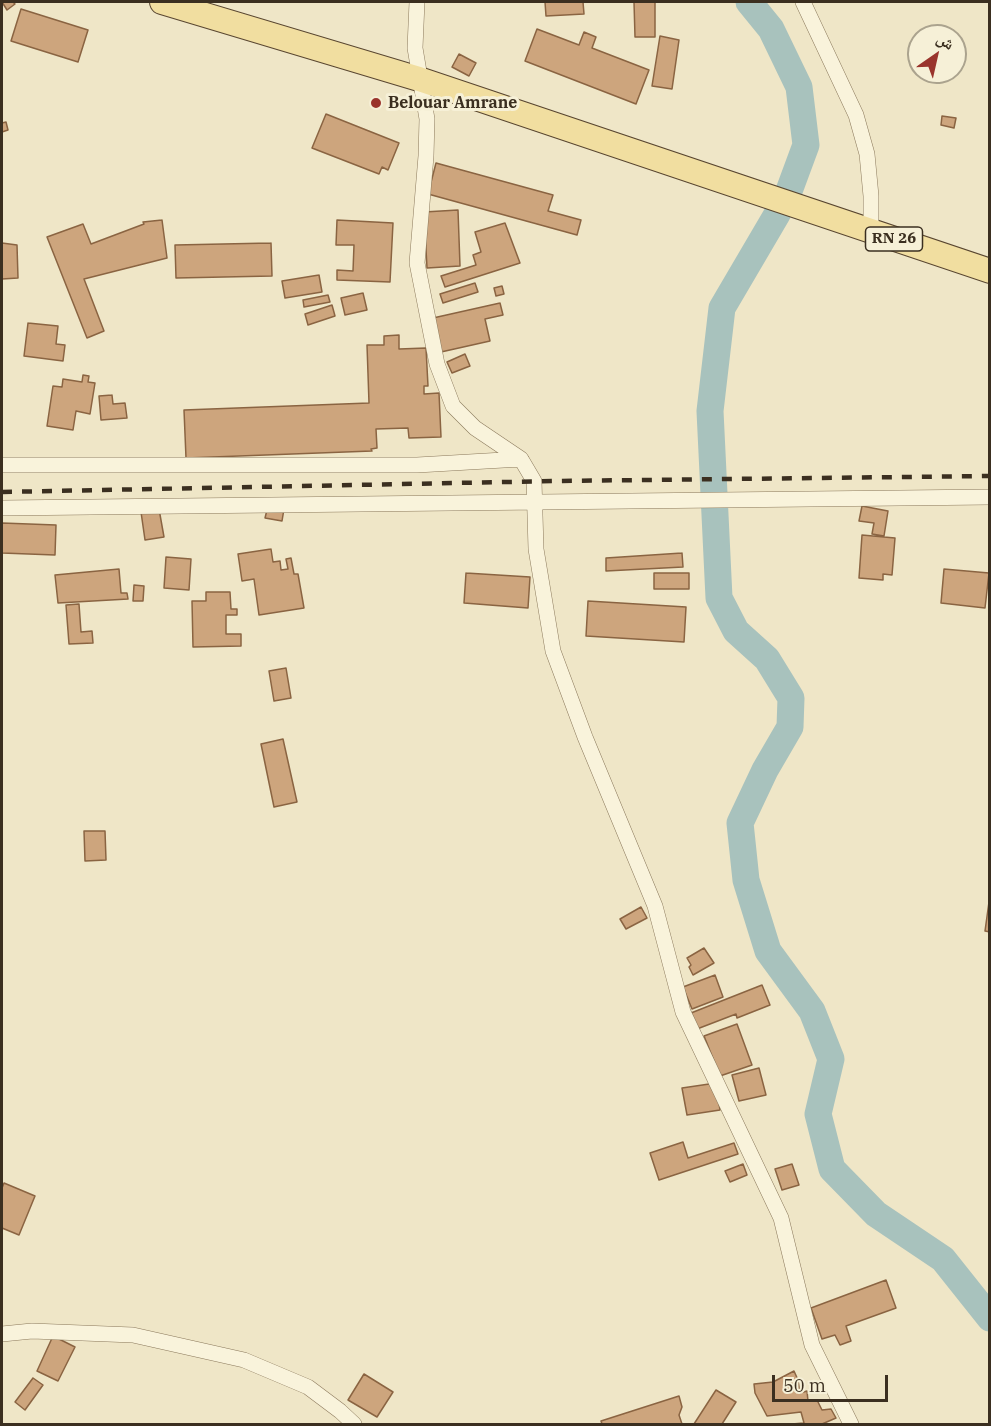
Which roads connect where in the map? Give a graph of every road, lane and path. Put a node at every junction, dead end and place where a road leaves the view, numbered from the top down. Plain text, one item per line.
1 (162, 2) edge
2 (417, 2) edge
3 (803, 2) edge
4 (419, 78) junction
5 (871, 231) junction
6 (990, 271) edge
7 (521, 459) junction
8 (2, 465) edge
9 (990, 496) edge
10 (534, 501) junction
11 (2, 508) edge
12 (2, 1334) edge
13 (354, 1425) edge
14 (851, 1425) edge

1 - 4 main road, RN 26
2 - 4 street
3 - 5 street
4 - 5 main road, RN 26
4 - 7 street
5 - 6 main road, RN 26
7 - 8 street
7 - 10 street
9 - 10 street
10 - 11 street
10 - 14 street
12 - 13 street

